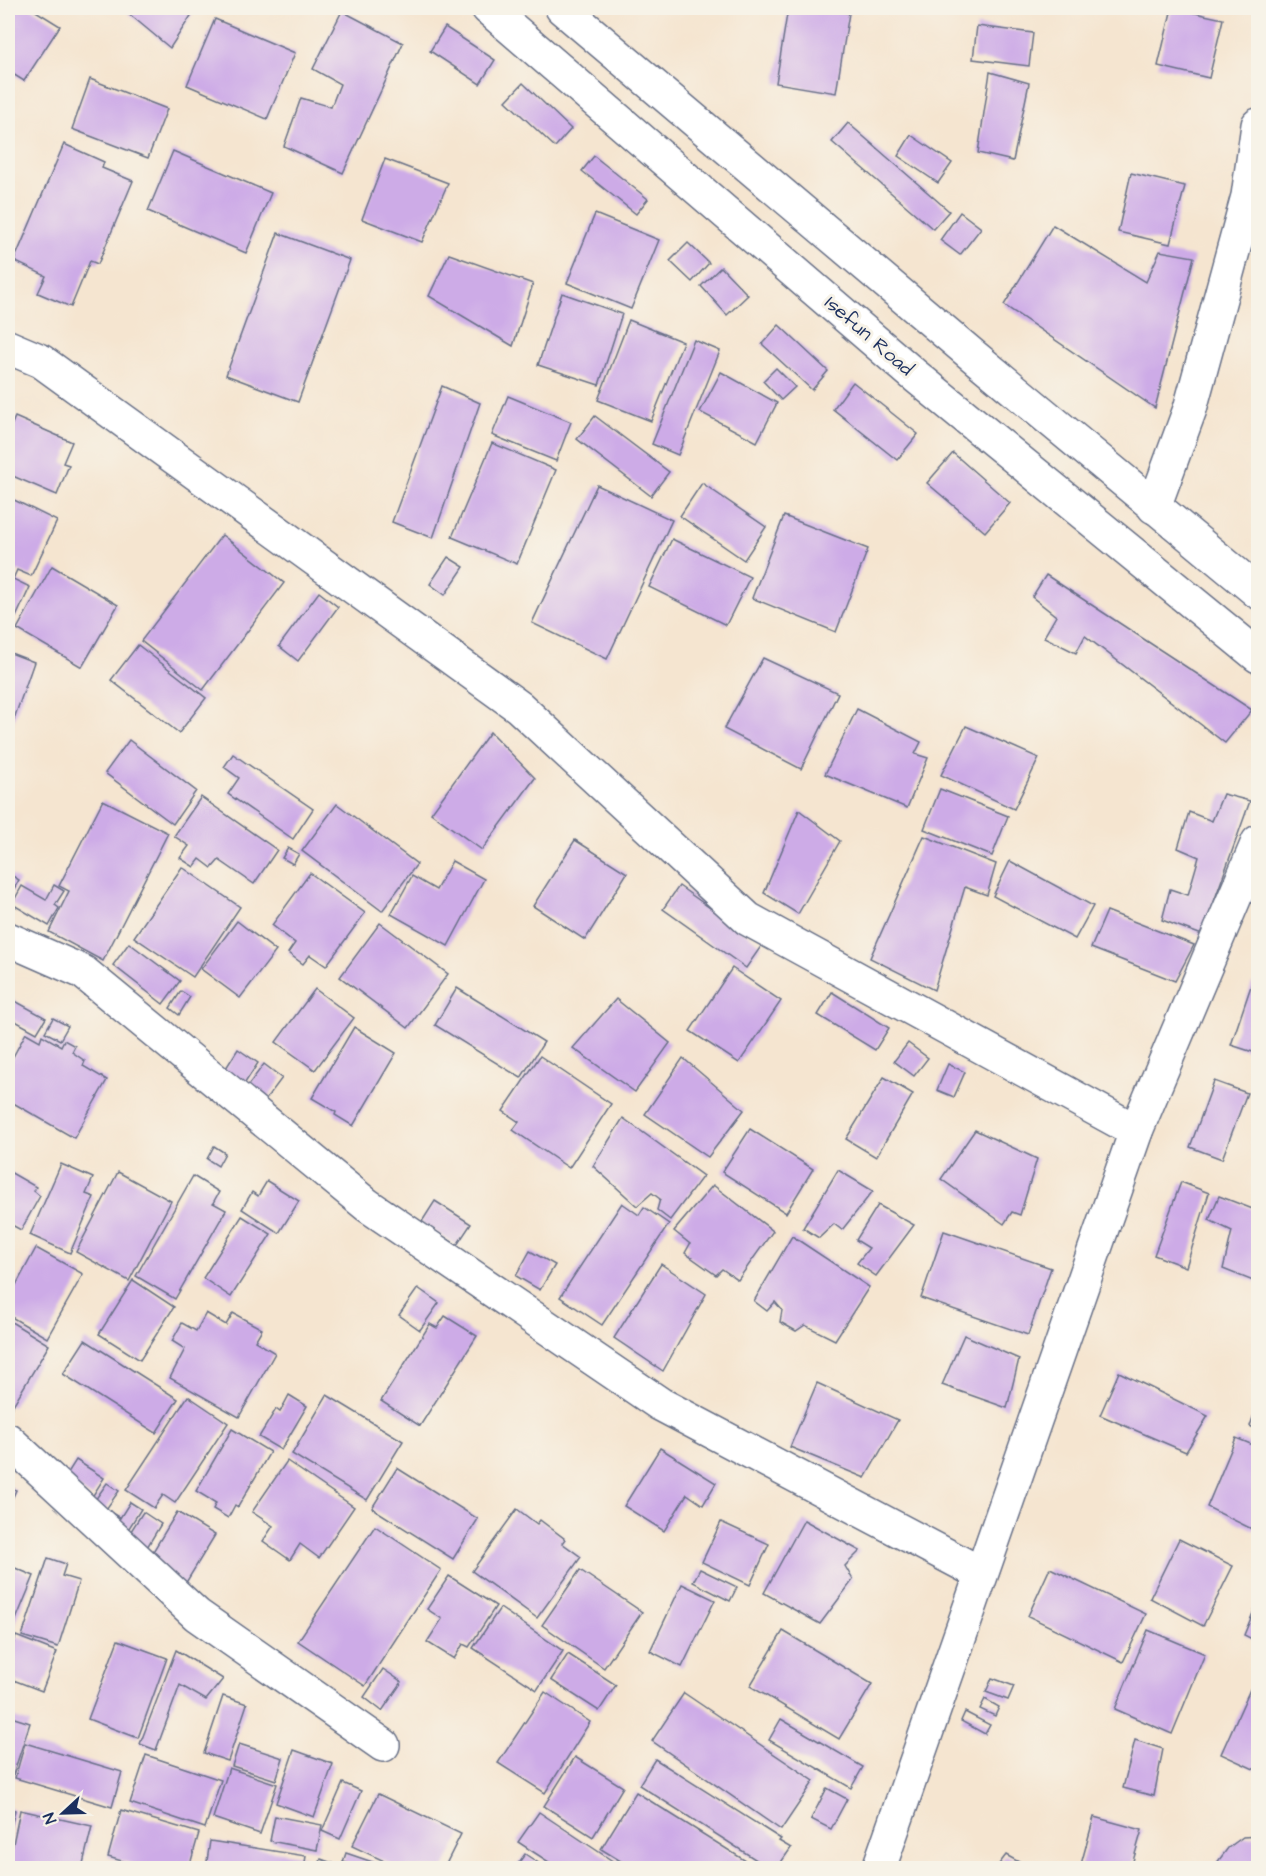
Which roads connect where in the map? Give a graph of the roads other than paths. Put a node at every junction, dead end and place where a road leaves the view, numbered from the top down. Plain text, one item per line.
1 (488, 8) edge
2 (562, 8) edge
3 (1258, 125) edge
4 (8, 347) edge
5 (1154, 507) junction
6 (1258, 592) edge
7 (1258, 656) edge
8 (1258, 842) edge
9 (8, 939) edge
10 (1136, 1131) junction
11 (8, 1440) edge
12 (980, 1573) junction
13 (383, 1745) dead end
14 (879, 1869) edge

1 - 7 street, Isefun Road
2 - 5 street
3 - 5 street
4 - 10 street
5 - 6 street
8 - 10 street
9 - 12 street
10 - 12 street
11 - 13 street
12 - 14 street

